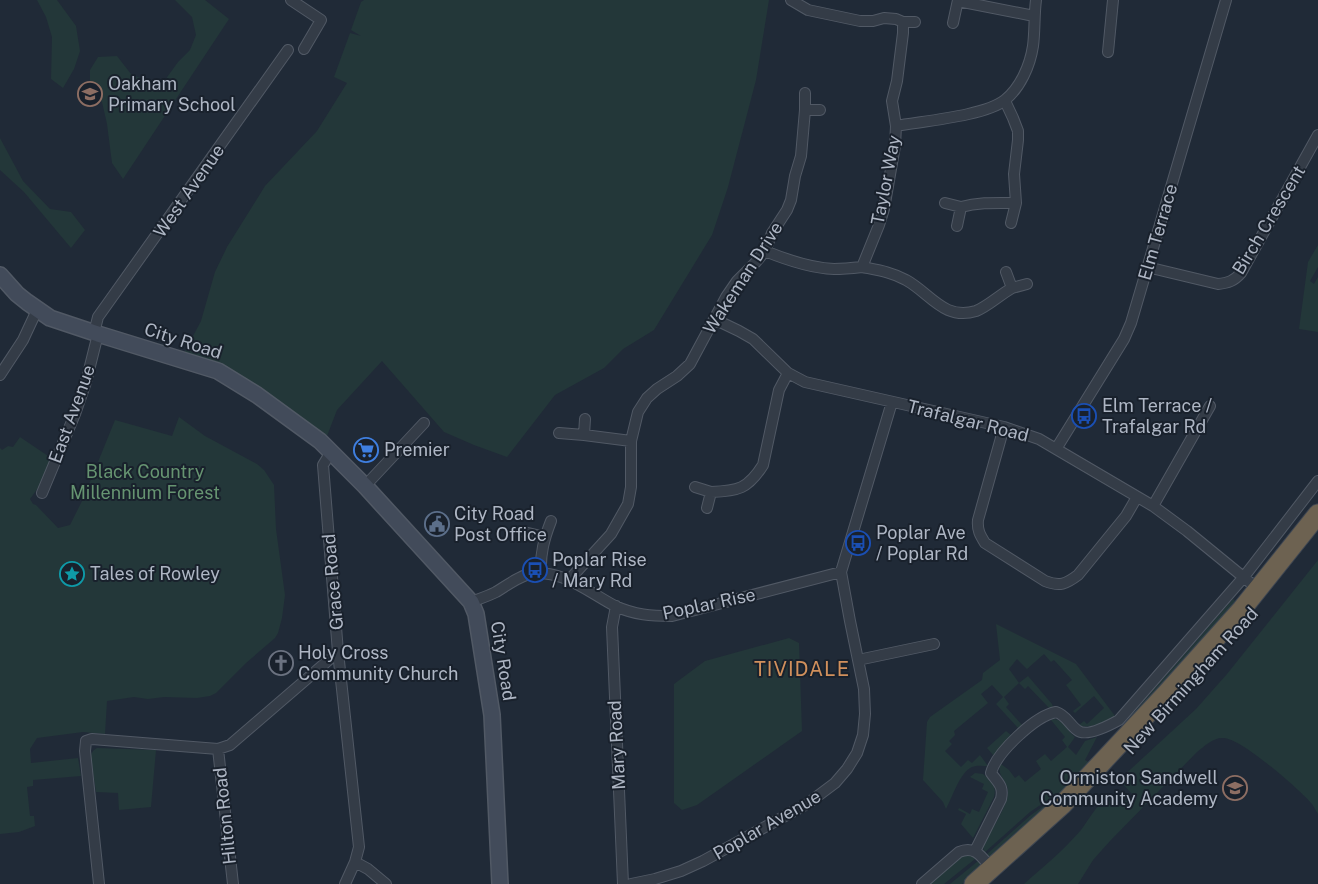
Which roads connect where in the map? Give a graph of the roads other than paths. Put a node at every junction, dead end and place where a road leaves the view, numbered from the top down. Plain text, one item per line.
1 (292, 0) edge
2 (791, 0) edge
3 (958, 0) edge
4 (1036, 0) edge
5 (1113, 0) edge
6 (1226, 0) edge
7 (305, 4) edge
8 (808, 5) edge
9 (1034, 16) junction
10 (903, 22) junction
11 (915, 22) dead end
12 (953, 23) dead end
13 (304, 49) dead end
14 (288, 50) dead end
15 (1108, 52) dead end
16 (805, 93) dead end
17 (1004, 101) junction
18 (805, 110) junction
19 (820, 110) dead end
20 (896, 126) junction
21 (1318, 135) edge
22 (946, 203) dead end
23 (1016, 203) junction
24 (961, 207) junction
25 (1011, 223) dead end
26 (957, 226) dead end
27 (765, 251) junction
28 (862, 267) junction
29 (1147, 267) junction
30 (1006, 272) dead end
31 (0, 275) edge
32 (1027, 284) dead end
33 (1012, 288) junction
34 (37, 310) junction
35 (714, 319) junction
36 (96, 334) junction
37 (788, 373) junction
38 (0, 375) edge
39 (892, 402) junction
40 (1210, 406) dead end
41 (585, 419) dead end
42 (424, 423) dead end
43 (1004, 427) junction
44 (559, 433) dead end
45 (584, 435) junction
46 (631, 441) junction
47 (1056, 449) junction
48 (331, 452) junction
49 (1318, 481) edge
50 (364, 486) junction
51 (695, 487) dead end
52 (711, 492) junction
53 (42, 493) dead end
54 (1137, 497) junction
55 (1153, 506) junction
56 (707, 508) dead end
57 (1318, 514) edge
58 (551, 521) dead end
59 (524, 532) dead end
60 (1318, 532) edge
61 (545, 537) junction
62 (841, 572) junction
63 (541, 573) junction
64 (570, 580) junction
65 (1256, 588) junction
66 (471, 602) junction
67 (616, 606) junction
68 (934, 644) dead end
69 (338, 652) junction
70 (858, 660) junction
71 (218, 749) junction
72 (975, 851) junction
73 (355, 862) junction
74 (991, 876) edge
75 (99, 884) edge
76 (233, 884) edge
77 (345, 884) edge
78 (386, 884) edge
79 (500, 884) edge
80 (623, 884) edge
81 (631, 884) edge
82 (922, 884) edge
83 (974, 884) edge

1 - 7 street
2 - 8 street
3 - 9 street
3 - 12 street
4 - 9 street
5 - 15 street
6 - 29 street, Elm Terrace
7 - 13 street
8 - 10 street
9 - 17 street
10 - 11 street
10 - 20 street, Taylor Way
14 - 36 street, West Avenue
16 - 18 street, Wakeman Drive
17 - 20 street
17 - 23 street
18 - 19 street
18 - 27 street, Wakeman Drive
20 - 28 street, Taylor Way
21 - 29 street, Birch Crescent
22 - 24 street
23 - 24 street
23 - 25 street
24 - 26 street
27 - 28 street
27 - 35 street, Wakeman Drive
28 - 33 street
29 - 47 street, Elm Terrace
30 - 33 street
31 - 34 street, City Road
32 - 33 street
34 - 36 street, City Road
34 - 38 street
35 - 37 street, Trafalgar Road
35 - 46 street, Wakeman Drive
36 - 48 street, City Road
36 - 53 street, East Avenue
37 - 39 street, Trafalgar Road
37 - 52 street
39 - 43 street, Trafalgar Road
39 - 62 street, Poplar Avenue
40 - 55 street
41 - 45 street
42 - 50 street
43 - 47 street, Trafalgar Road
43 - 54 street
44 - 45 street
45 - 46 street
46 - 64 street, Wakeman Drive
47 - 54 street, Trafalgar Road
48 - 50 street, City Road
48 - 69 street, Grace Road
49 - 65 street, New Birmingham Road
50 - 66 street, City Road
51 - 52 street
52 - 56 street
54 - 55 street, Trafalgar Road
55 - 65 street, Trafalgar Road
57 - 65 highway, New Birmingham Road
58 - 61 street
59 - 61 street
60 - 65 highway, New Birmingham Road
61 - 63 street
62 - 67 street, Poplar Rise
62 - 70 street, Poplar Avenue
63 - 64 street, Poplar Rise
63 - 66 street, Poplar Rise
64 - 67 street, Poplar Rise
65 - 72 street, New Birmingham Road
65 - 74 highway, New Birmingham Road
66 - 79 street, City Road
67 - 80 street, Mary Road
68 - 70 street
69 - 71 street
69 - 73 street, Grace Road
70 - 81 street, Poplar Avenue
71 - 75 street
71 - 76 street, Hilton Road
72 - 74 street
72 - 82 street
73 - 77 street, Grace Road
73 - 78 street
74 - 83 highway, New Birmingham Road

